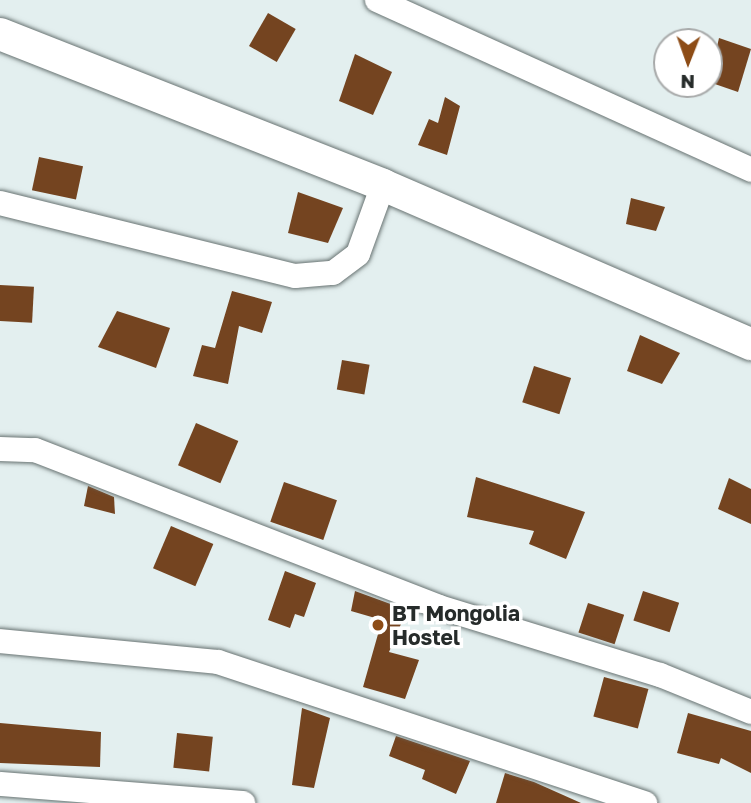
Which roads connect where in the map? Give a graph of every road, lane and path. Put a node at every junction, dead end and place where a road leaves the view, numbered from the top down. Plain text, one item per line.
1 (377, 0) edge
2 (0, 34) edge
3 (751, 170) edge
4 (383, 185) junction
5 (0, 204) edge
6 (751, 344) edge
7 (0, 449) edge
8 (0, 641) edge
9 (751, 712) edge
10 (0, 784) edge
11 (243, 803) edge
12 (645, 803) edge

1 - 3 street
2 - 4 street
4 - 5 street
4 - 6 street
7 - 9 street
8 - 12 street
10 - 11 street

